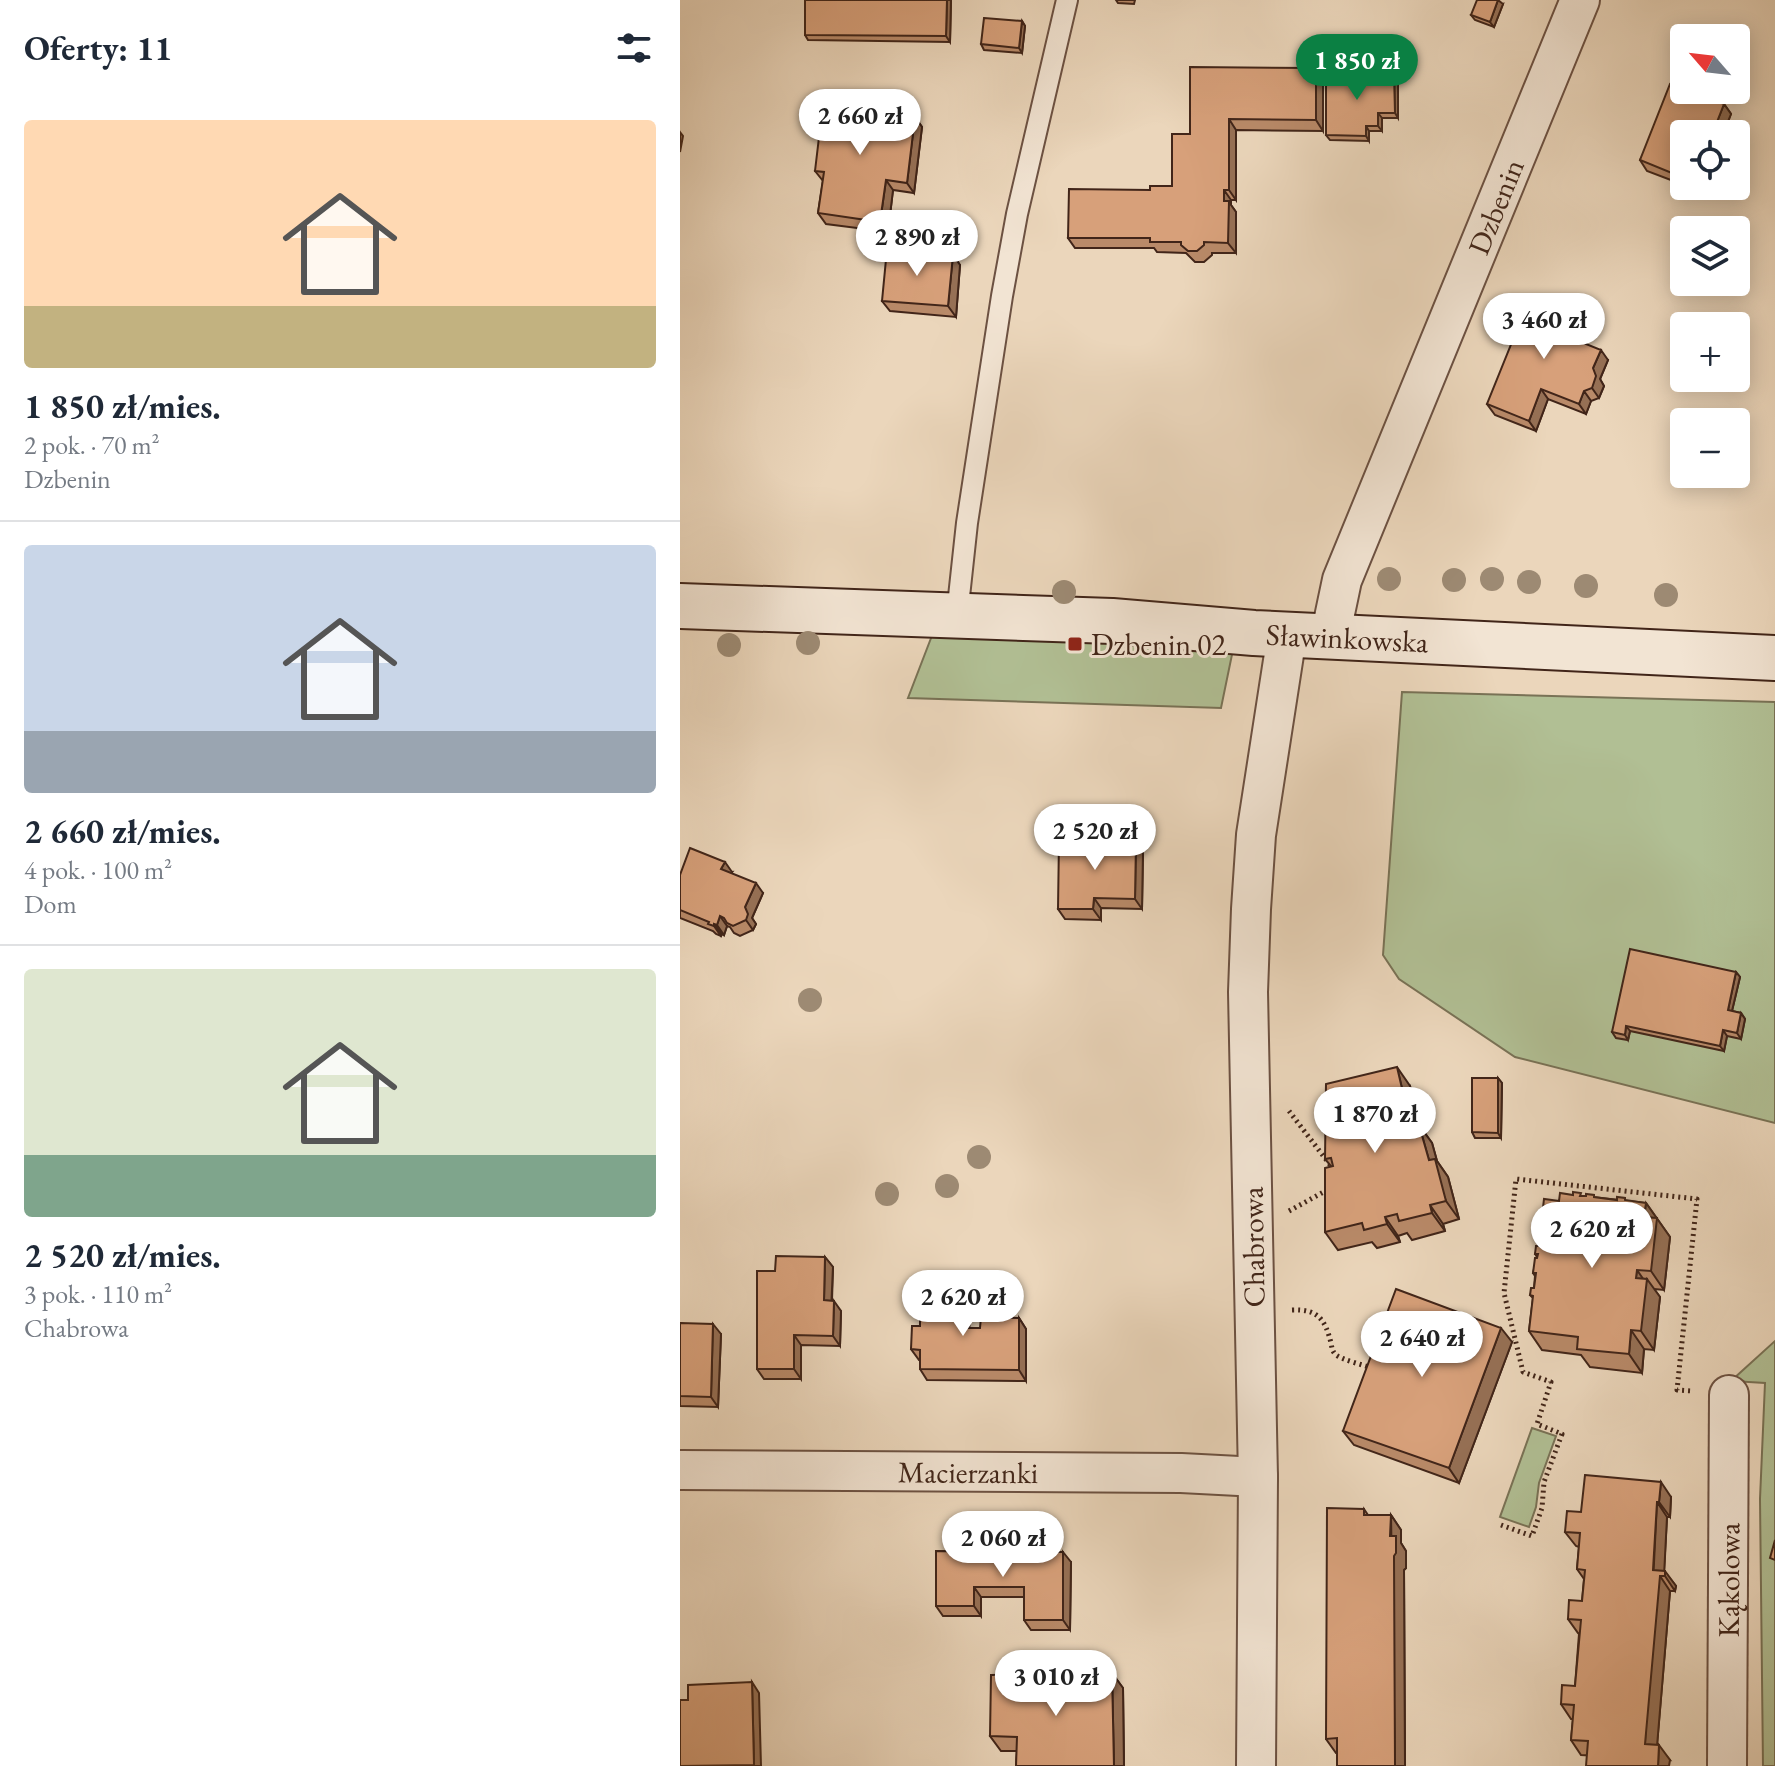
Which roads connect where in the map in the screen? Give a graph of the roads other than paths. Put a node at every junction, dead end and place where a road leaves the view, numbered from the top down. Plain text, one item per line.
1 (1067, 0) edge
2 (1580, 0) edge
3 (680, 606) edge
4 (957, 615) junction
5 (1287, 635) junction
6 (1330, 637) junction
7 (1775, 658) edge
8 (1729, 1395) road end
9 (680, 1470) edge
10 (1258, 1477) junction
11 (1256, 1766) edge
12 (1727, 1766) edge

1 - 4 lane
2 - 6 street, Dzbenin
3 - 4 street, Sławinkowska
4 - 5 street, Sławinkowska
5 - 6 street, Sławinkowska
5 - 10 street, Chabrowa
6 - 7 street, Sławinkowska
8 - 12 street, Kąkolowa
9 - 10 street, Macierzanki
10 - 11 street, Chabrowa

